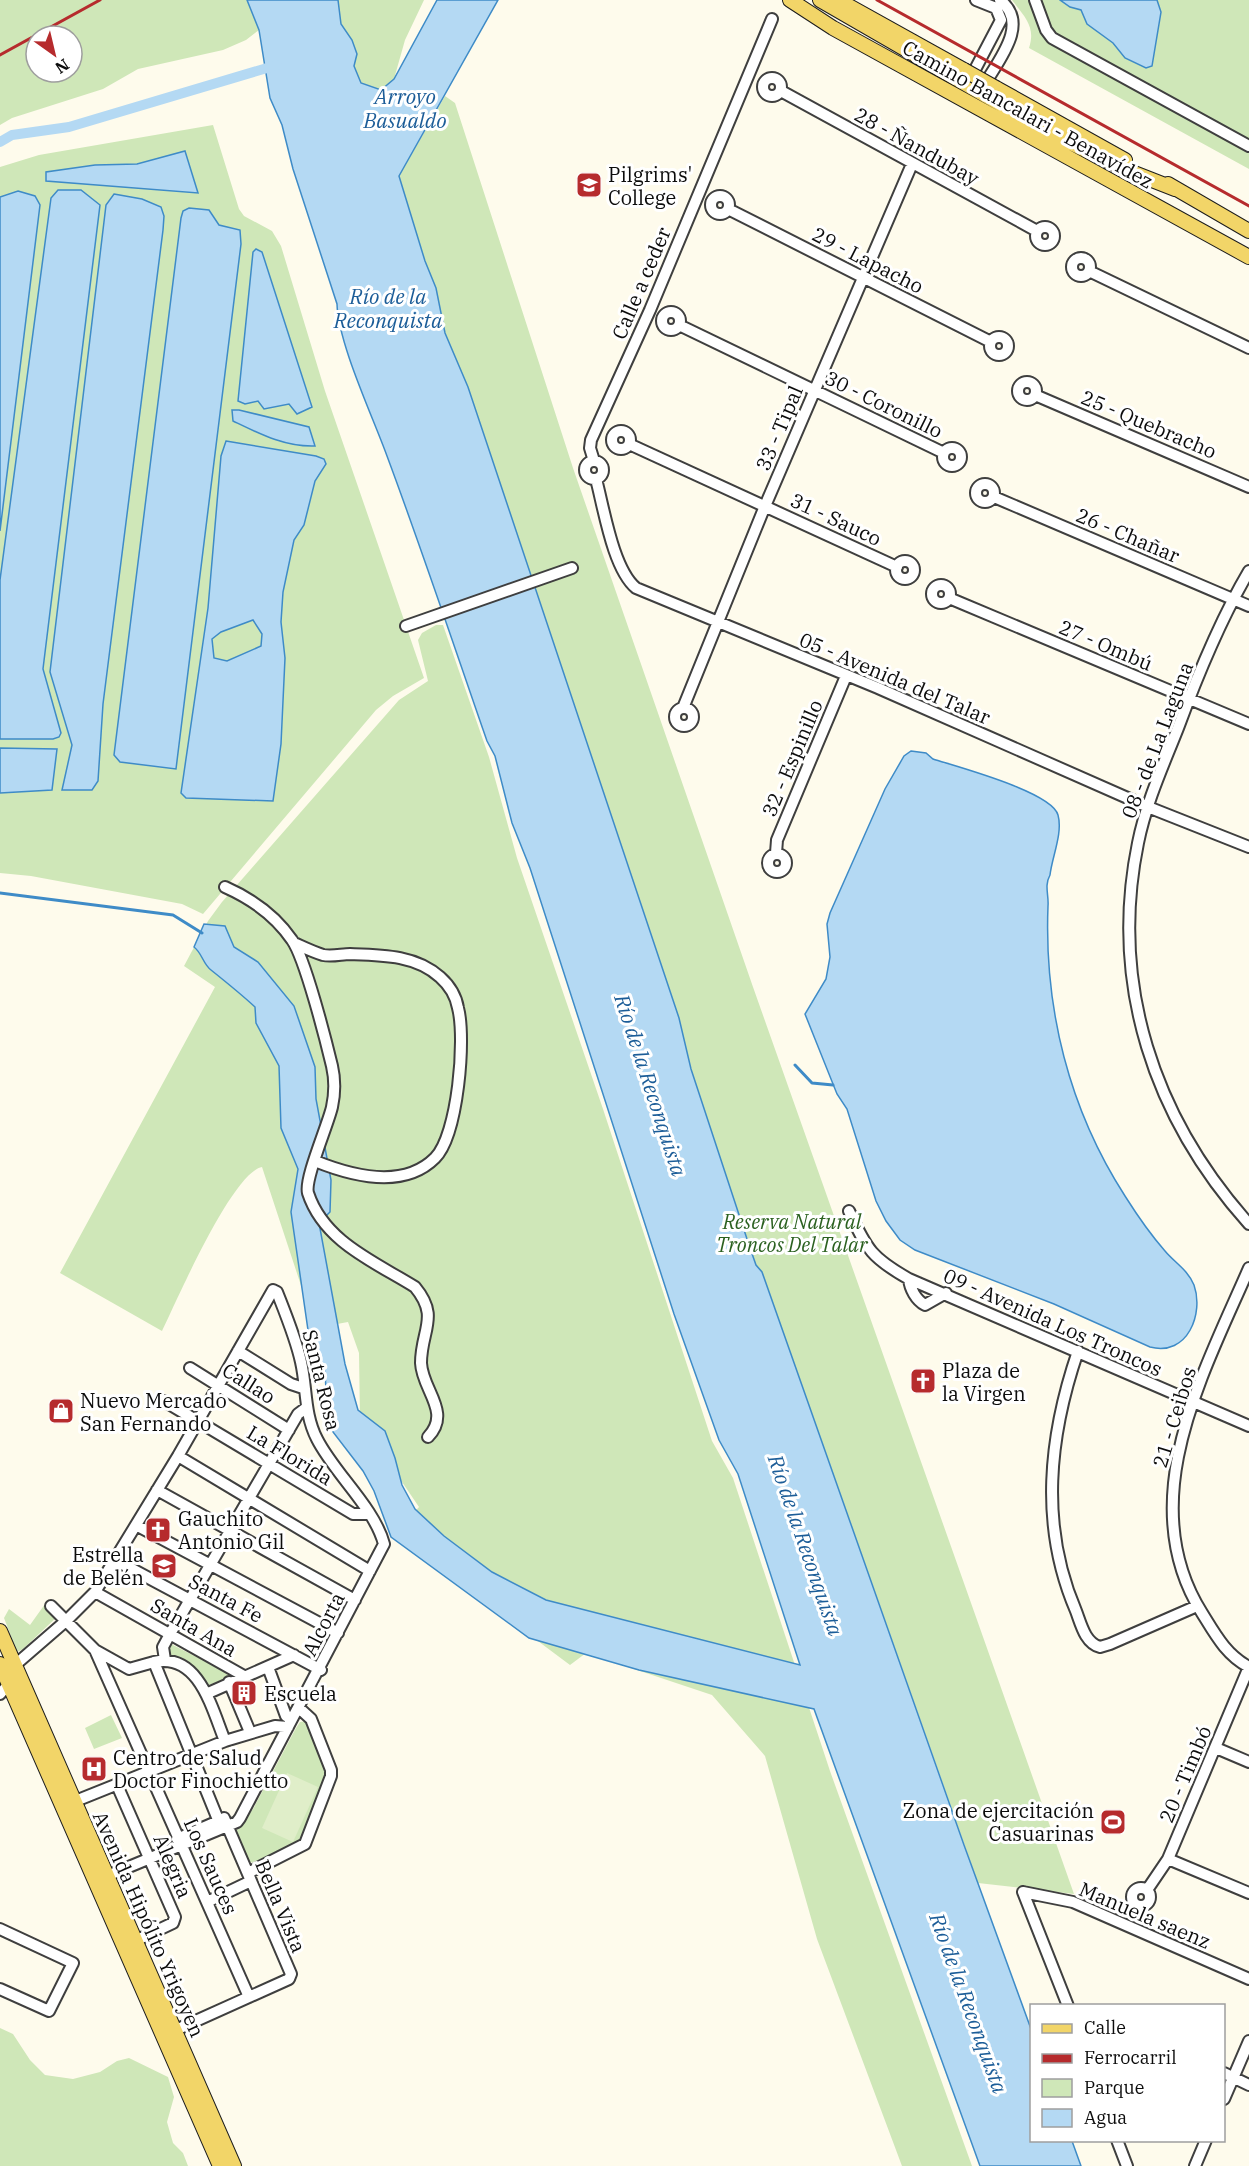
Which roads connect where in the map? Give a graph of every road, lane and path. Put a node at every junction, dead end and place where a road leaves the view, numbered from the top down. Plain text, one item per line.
1 (790, 0) edge
2 (807, 0) edge
3 (820, 0) edge
4 (838, 0) edge
5 (976, 0) edge
6 (1000, 0) edge
7 (1035, 0) edge
8 (772, 19) dead end
9 (911, 54) junction
10 (967, 85) junction
11 (781, 91) dead end
12 (980, 93) junction
13 (1054, 135) junction
14 (1249, 146) edge
15 (912, 164) junction
16 (1175, 189) junction
17 (728, 209) dead end
18 (1037, 231) dead end
19 (1249, 231) edge
20 (1208, 235) junction
21 (1249, 257) edge
22 (1089, 271) dead end
23 (863, 278) junction
24 (679, 325) dead end
25 (991, 342) dead end
26 (1249, 348) edge
27 (814, 390) junction
28 (1035, 395) dead end
29 (629, 444) dead end
30 (944, 453) dead end
31 (596, 479) joint
32 (1249, 487) edge
33 (994, 496) dead end
34 (765, 506) junction
35 (897, 567) dead end
36 (572, 568) dead end
37 (1249, 571) edge
38 (949, 598) dead end
39 (1232, 599) junction
40 (1249, 606) edge
41 (718, 623) junction
42 (406, 626) dead end
43 (846, 676) junction
44 (1189, 700) junction
45 (683, 708) dead end
46 (1249, 724) edge
47 (1148, 807) junction
48 (1249, 847) edge
49 (776, 854) dead end
50 (225, 887) dead end
51 (294, 943) junction
52 (315, 1161) junction
53 (849, 1212) dead end
54 (1249, 1224) edge
55 (1249, 1269) edge
56 (909, 1279) junction
57 (946, 1293) junction
58 (238, 1351) junction
59 (1078, 1351) junction
60 (190, 1368) dead end
61 (219, 1385) junction
62 (303, 1388) junction
63 (164, 1401) dead end
64 (1193, 1403) junction
65 (306, 1408) junction
66 (198, 1421) junction
67 (1249, 1426) edge
68 (289, 1430) junction
69 (428, 1437) dead end
70 (177, 1456) junction
71 (270, 1463) junction
72 (157, 1490) junction
73 (251, 1498) junction
74 (369, 1514) junction
75 (136, 1525) junction
76 (232, 1532) junction
77 (115, 1560) junction
78 (211, 1565) junction
79 (370, 1571) junction
80 (94, 1592) junction
81 (190, 1599) junction
82 (356, 1600) junction
83 (51, 1606) dead end
84 (1197, 1606) junction
85 (67, 1620) junction
86 (0, 1631) edge
87 (170, 1634) junction
88 (338, 1634) junction
89 (95, 1650) junction
90 (294, 1655) junction
91 (159, 1661) junction
92 (0, 1664) edge
93 (15, 1665) junction
94 (268, 1667) junction
95 (1249, 1667) edge
96 (129, 1669) junction
97 (321, 1670) junction
98 (244, 1676) junction
99 (109, 1678) junction
100 (229, 1682) junction
101 (4, 1689) edge
102 (206, 1694) junction
103 (299, 1707) junction
104 (290, 1723) junction
105 (250, 1732) junction
106 (225, 1741) junction
107 (1216, 1748) junction
108 (191, 1753) junction
109 (1249, 1762) edge
110 (150, 1771) junction
111 (117, 1785) junction
112 (68, 1804) junction
113 (222, 1822) junction
114 (181, 1841) junction
115 (148, 1855) junction
116 (1168, 1859) junction
117 (106, 1873) junction
118 (249, 1877) junction
119 (1147, 1890) dead end
120 (1249, 1893) edge
121 (207, 1902) junction
122 (0, 1929) edge
123 (135, 1941) junction
124 (1249, 1979) edge
125 (0, 1989) edge
126 (249, 1997) junction
127 (1067, 2004) edge
128 (167, 2034) junction
129 (1249, 2041) edge
130 (1228, 2075) edge
131 (1249, 2085) edge
132 (1225, 2092) edge
133 (1118, 2142) edge
134 (1205, 2142) edge
135 (220, 2166) edge
136 (234, 2166) edge
137 (1127, 2166) edge
138 (1195, 2166) edge

1 - 20 main road, Camino Bancalari - Benavídez
2 - 9 main road
3 - 9 main road
4 - 16 main road, Camino Bancalari - Benavídez, bridge
5 - 10 street
6 - 12 street
7 - 14 street
8 - 31 street, Calle a ceder
9 - 10 main road
10 - 12 main road
11 - 15 street, 28 - Ñandubay
12 - 13 main road
13 - 16 main road
13 - 20 main road
15 - 18 street, 28 - Ñandubay
15 - 23 street, 33 - Tipal
16 - 19 main road, Camino Bancalari - Benavídez
17 - 23 street, 29 - Lapacho
20 - 21 main road, Camino Bancalari - Benavídez
22 - 26 street
23 - 25 street, 29 - Lapacho
23 - 27 street, 33 - Tipal
24 - 27 street, 30 - Coronillo
27 - 30 street, 30 - Coronillo
27 - 34 street, 33 - Tipal
28 - 32 street, 25 - Quebracho
29 - 34 street, 31 - Sauco
31 - 41 street, 05 - Avenida del Talar
33 - 39 street, 26 - Chañar
34 - 35 street, 31 - Sauco
34 - 41 street, 33 - Tipal
36 - 42 street
37 - 39 street, 08 - de La Laguna
38 - 44 street, 27 - Ombú
39 - 40 street, 26 - Chañar
39 - 44 street, 08 - de La Laguna
41 - 43 street, 05 - Avenida del Talar
41 - 45 street, 33 - Tipal
43 - 47 street, 05 - Avenida del Talar
43 - 49 street, 32 - Espinillo
44 - 46 street, 27 - Ombú
44 - 47 street, 08 - de La Laguna
47 - 48 street, 05 - Avenida del Talar
47 - 54 street, 08 - de La Laguna
50 - 51 street
51 - 52 street
51 - 52 street
52 - 69 street
53 - 56 street, 09 - Avenida Los Troncos
55 - 64 street, 21 - Ceibos
56 - 57 street, 09 - Avenida Los Troncos
56 - 57 street
57 - 59 street, 09 - Avenida Los Troncos
58 - 61 street, Santa Rosa
58 - 62 street
58 - 62 street, Santa Rosa
59 - 64 street, 09 - Avenida Los Troncos
59 - 84 street
60 - 61 street, Callao
61 - 66 street, Santa Rosa
61 - 68 street, Callao
62 - 65 street, Santa Rosa
63 - 66 street, La Florida
64 - 67 street, 09 - Avenida Los Troncos
64 - 84 street, 21 - Ceibos
65 - 68 street
65 - 74 street, Santa Rosa
66 - 70 street, Santa Rosa
66 - 71 street, La Florida
68 - 71 street
70 - 72 street, Santa Rosa
70 - 73 street
71 - 73 street
71 - 74 street, La Florida
72 - 75 street, Santa Rosa
72 - 76 street
73 - 76 street
73 - 79 street
74 - 79 street, Alcorta
75 - 77 street, Santa Rosa
75 - 78 street
76 - 78 street
76 - 82 street
77 - 80 street, Santa Rosa
77 - 81 street, Santa Fe
78 - 81 street
78 - 88 street
79 - 82 street, Alcorta
80 - 85 street, Santa Rosa
80 - 87 street, Santa Ana
81 - 87 street
81 - 90 street, Santa Fe
82 - 88 street, Alcorta
83 - 85 street, Los Sauces
84 - 95 street, 21 - Ceibos
85 - 89 street, Los Sauces
85 - 93 street, Santa Rosa
86 - 93 main road, Avenida Hipólito Yrigoyen
87 - 91 street
87 - 98 street, Santa Ana
88 - 97 street, Alcorta
89 - 96 street, Los Sauces
89 - 99 street, Los Sauces
90 - 94 street
90 - 97 street, Santa Fe
91 - 96 street
91 - 102 street
91 - 108 street, Bella Vista
92 - 101 main road, Avenida Hipólito Yrigoyen
93 - 101 street
93 - 112 main road, Avenida Hipólito Yrigoyen
94 - 98 street
94 - 104 street
95 - 107 street, 20 - Timbó
96 - 99 street
97 - 103 street, Alcorta
98 - 100 street
99 - 110 street, Los Sauces
100 - 102 street
100 - 105 street
101 - 112 main road, Avenida Hipólito Yrigoyen
102 - 106 street
103 - 104 street, Alcorta
103 - 118 street
104 - 105 street
104 - 113 street, Alcorta
105 - 106 street
106 - 108 street
107 - 109 street
107 - 116 street, 20 - Timbó
108 - 110 street
108 - 113 street, Bella Vista
110 - 111 street
110 - 114 street, Los Sauces
111 - 112 street
111 - 115 street, Alegria
112 - 117 main road, Avenida Hipólito Yrigoyen
112 - 128 main road, Avenida Hipólito Yrigoyen
113 - 114 street, Alcorta
113 - 118 street, Bella Vista
114 - 115 street, Alcorta
114 - 121 street, Los Sauces
115 - 117 street, Alcorta
115 - 123 street, Alegria
116 - 119 street, 20 - Timbó
116 - 120 street
117 - 123 main road, Avenida Hipólito Yrigoyen
118 - 121 street
118 - 126 street, Bella Vista
121 - 126 street, Los Sauces
122 - 125 street
123 - 128 main road, Avenida Hipólito Yrigoyen
124 - 127 street, Manuela saenz
126 - 128 street, Bella Vista
128 - 135 main road, Avenida Hipólito Yrigoyen
128 - 136 main road, Avenida Hipólito Yrigoyen
129 - 130 street
130 - 131 street
130 - 132 street
133 - 137 street
134 - 138 street

